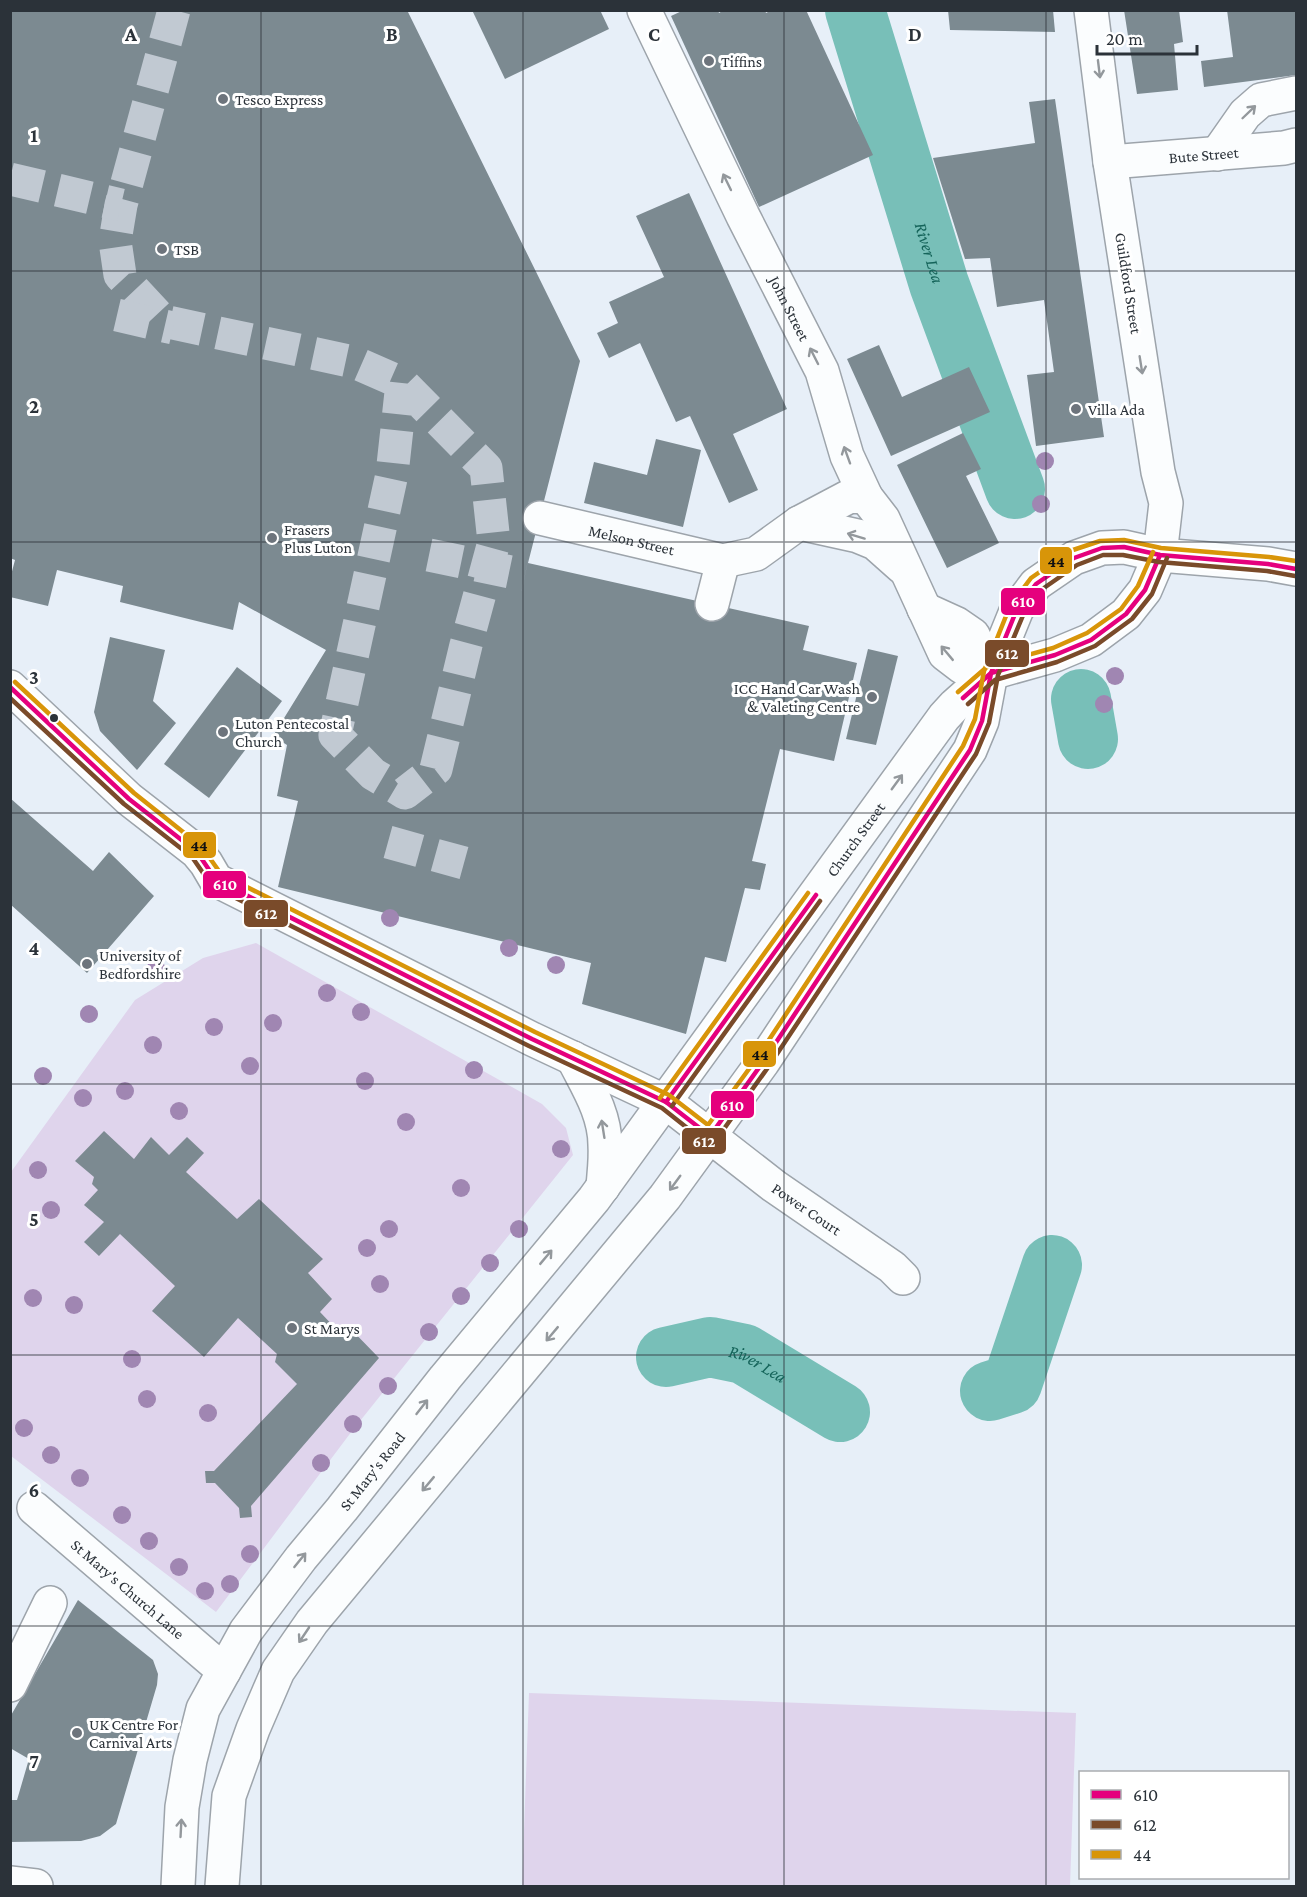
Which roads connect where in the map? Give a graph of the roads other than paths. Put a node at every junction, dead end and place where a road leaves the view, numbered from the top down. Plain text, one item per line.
1 (644, 10) edge
2 (1091, 10) edge
3 (1296, 93) edge
4 (1296, 145) edge
5 (1217, 154) junction
6 (1110, 162) junction
7 (866, 497) junction
8 (540, 518) dead end
9 (799, 523) junction
10 (1160, 555) junction
11 (723, 561) junction
12 (904, 568) junction
13 (1296, 569) edge
14 (712, 604) dead end
15 (991, 673) junction
16 (10, 687) edge
17 (573, 1058) junction
18 (666, 1102) junction
19 (710, 1136) junction
20 (603, 1187) junction
21 (903, 1278) dead end
22 (34, 1508) dead end
23 (51, 1603) dead end
24 (224, 1671) junction
25 (10, 1685) edge
26 (10, 1883) edge
27 (36, 1887) edge
28 (178, 1887) edge
29 (222, 1887) edge

7 -> 1 street, John Street
2 -> 6 street, Guildford Street
5 -> 3 street
4 - 5 street, Bute Street
5 - 6 street, Bute Street
6 -> 10 street, Guildford Street
7 - 9 street, Melson Street
7 - 12 street, John Street
8 - 11 street, Melson Street
9 - 11 street, Melson Street
12 -> 9 street
10 - 13 street, Church Street
10 - 15 street, Church Street
10 - 15 street, Church Street
11 - 14 street
12 - 15 street, John Street
18 -> 15 street, Church Street
15 - 19 street, Church Street
16 - 17 street
17 - 18 street
20 -> 17 street
18 - 19 street
18 - 20 street, St Mary's Road
19 - 21 street, Power Court
19 -> 29 street
24 -> 20 street, St Mary's Road
22 - 24 street, St Mary's Church Lane
23 - 25 street
28 -> 24 street, St Mary's Road
26 - 27 street

